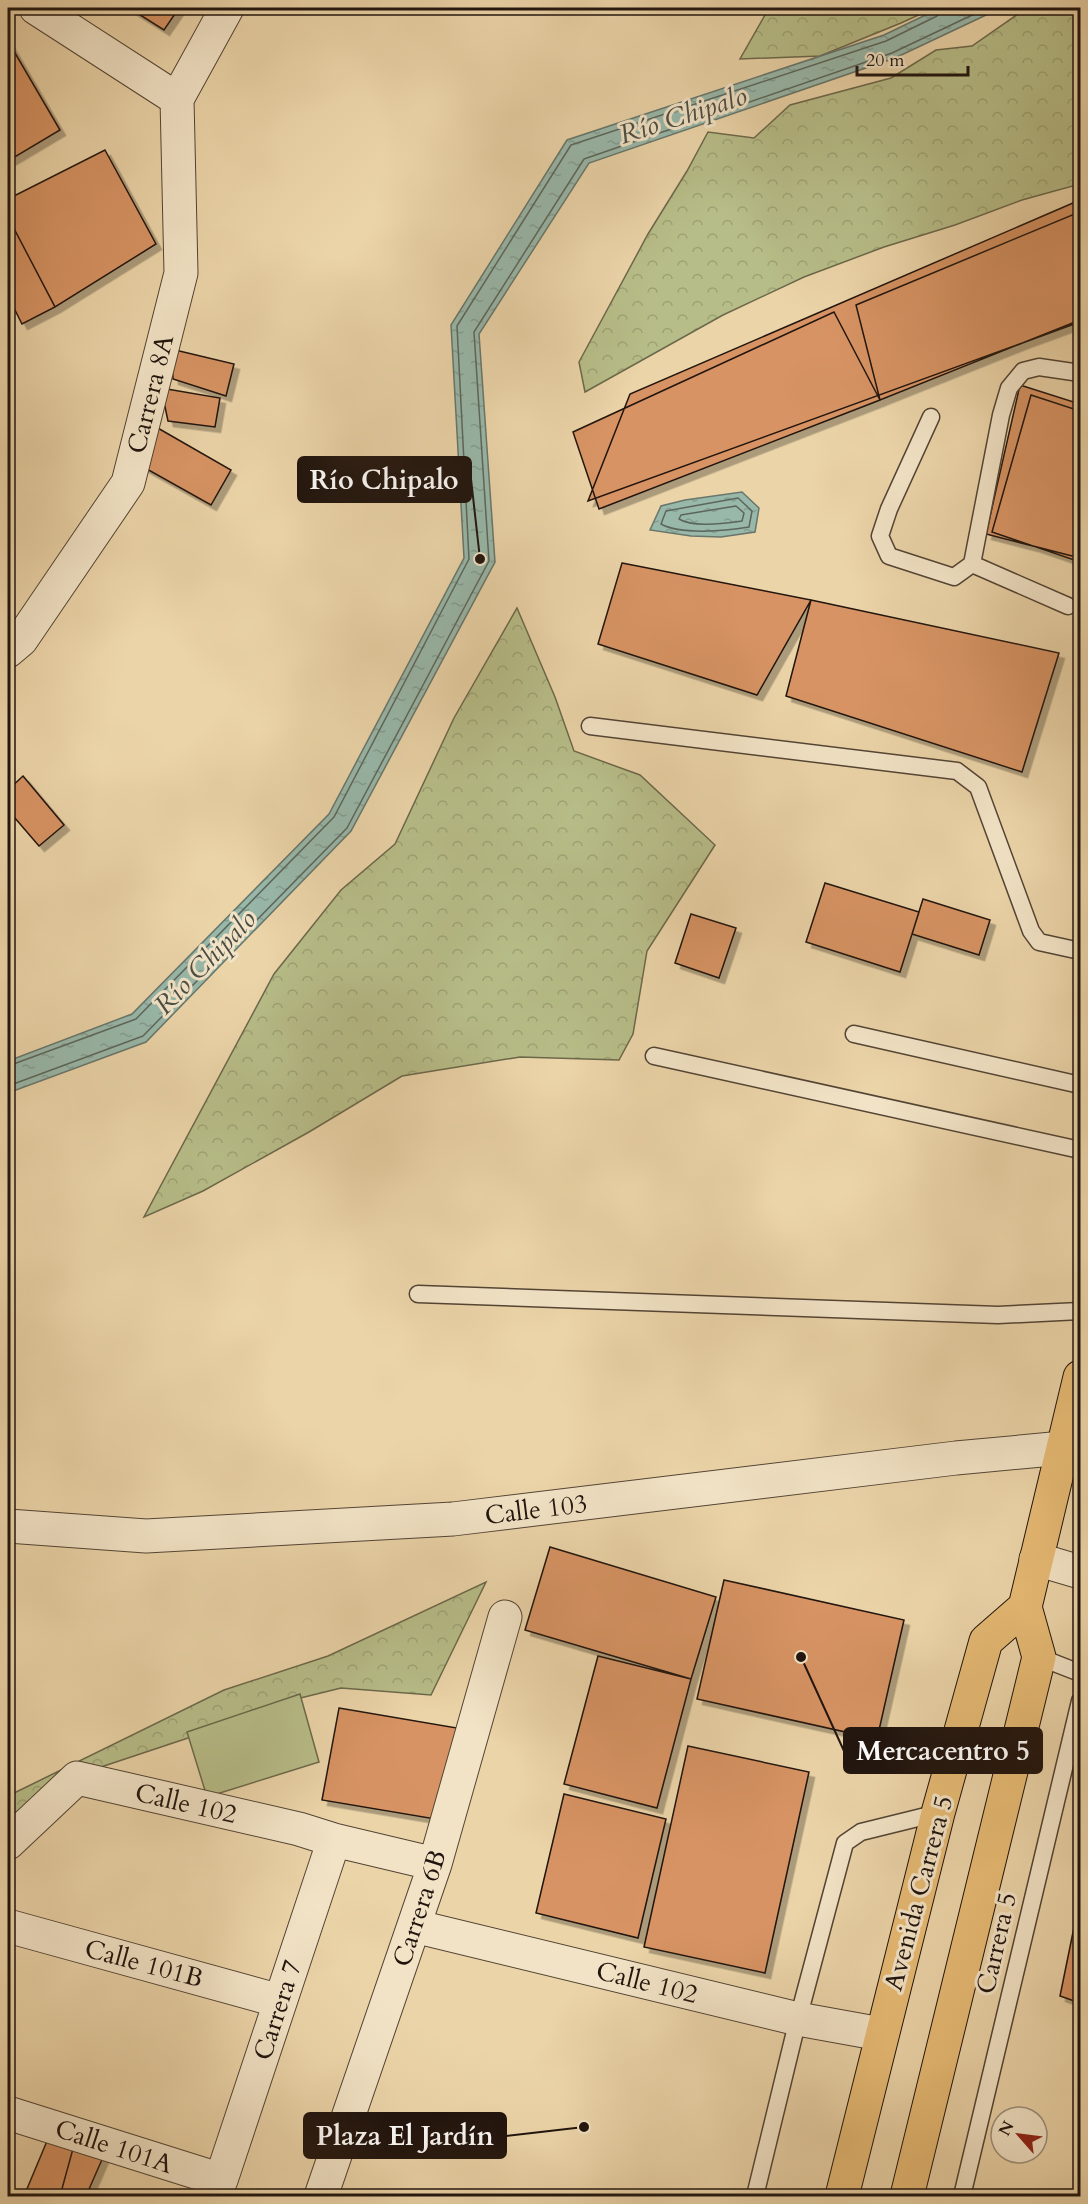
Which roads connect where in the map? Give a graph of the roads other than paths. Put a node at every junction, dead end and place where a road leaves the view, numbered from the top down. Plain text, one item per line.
1 (36, 8) edge
2 (227, 8) edge
3 (177, 99) junction
4 (1080, 373) edge
5 (931, 417) dead end
6 (972, 564) junction
7 (1068, 606) dead end
8 (8, 651) edge
9 (590, 726) dead end
10 (1080, 951) edge
11 (855, 1034) dead end
12 (654, 1056) dead end
13 (1080, 1085) edge
14 (1080, 1150) edge
15 (418, 1294) dead end
16 (1080, 1311) edge
17 (1080, 1377) edge
18 (1063, 1448) junction
19 (8, 1526) edge
20 (1036, 1559) junction
21 (1080, 1572) edge
22 (1025, 1607) junction
23 (505, 1617) dead end
24 (1039, 1658) junction
25 (1080, 1673) edge
26 (1080, 1701) edge
27 (938, 1813) junction
28 (334, 1840) junction
29 (8, 1843) edge
30 (435, 1864) junction
31 (8, 1926) edge
32 (414, 1926) junction
33 (280, 2001) junction
34 (798, 2019) junction
35 (881, 2034) junction
36 (8, 2113) edge
37 (200, 2183) edge
38 (321, 2196) edge
39 (755, 2196) edge
40 (842, 2196) edge
41 (907, 2196) edge
42 (962, 2196) edge

1 - 3 street
2 - 3 street
3 - 8 street, Carrera 8A
4 - 6 lane
5 - 6 lane
6 - 7 lane
9 - 10 lane
11 - 13 lane
12 - 14 lane
15 - 16 lane
17 - 18 main road
18 - 19 street, Calle 103
18 - 20 main road
20 - 21 street
20 - 22 main road
22 - 24 main road
22 - 27 main road, Avenida Carrera 5
23 - 30 street, Carrera 6B
24 - 25 lane
24 - 41 main road
26 - 42 lane, Carrera 5
27 - 34 lane
27 - 35 main road, Avenida Carrera 5
28 - 29 street, Calle 102
28 - 30 street, Calle 102
28 - 33 street, Carrera 7
30 - 32 street, Carrera 6B
31 - 33 street, Calle 101B
32 - 34 street, Calle 102
32 - 38 street, Carrera 6B
33 - 37 street, Carrera 7
34 - 35 street, Calle 102
34 - 39 lane
35 - 40 main road, Avenida Carrera 5
36 - 37 street, Calle 101A

